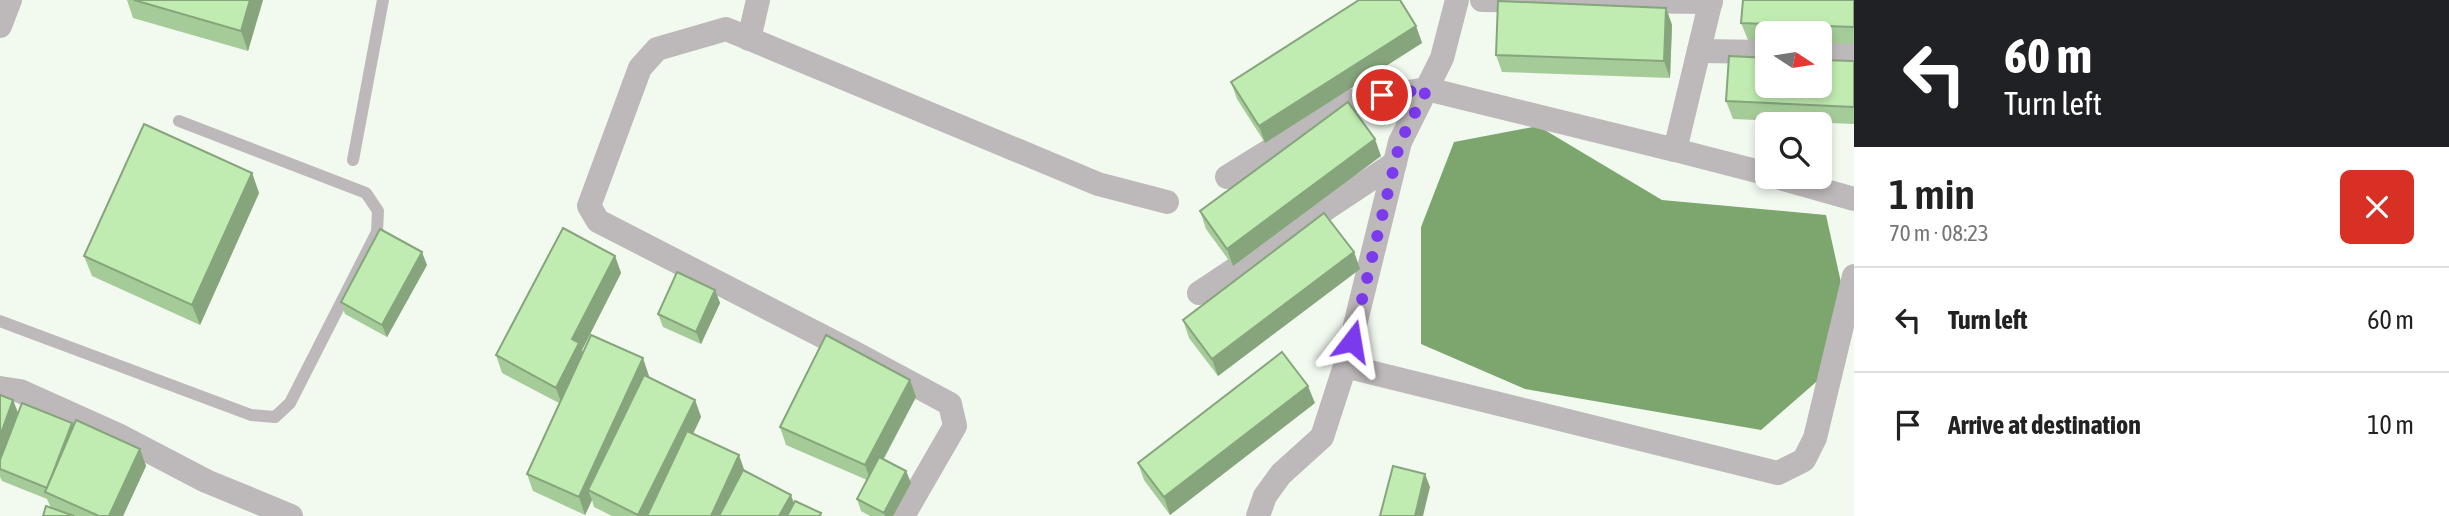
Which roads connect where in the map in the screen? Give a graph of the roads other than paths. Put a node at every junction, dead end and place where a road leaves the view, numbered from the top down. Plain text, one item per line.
1 (10, 0) edge
2 (383, 0) edge
3 (758, 0) edge
4 (1457, 0) edge
5 (1482, 0) edge
6 (1711, 1) edge
7 (0, 26) edge
8 (749, 39) junction
9 (1699, 51) junction
10 (1755, 52) edge
11 (1832, 53) edge
12 (1854, 54) edge
13 (1427, 89) junction
14 (179, 121) dead end
15 (1675, 150) junction
16 (354, 160) dead end
17 (1395, 163) junction
18 (1755, 171) edge
19 (1227, 177) dead end
20 (1819, 189) edge
21 (1854, 199) edge
22 (1167, 202) dead end
23 (1854, 276) edge
24 (1199, 293) dead end
25 (0, 321) edge
26 (1345, 366) junction
27 (0, 388) edge
28 (292, 516) edge
29 (903, 516) edge
30 (1258, 516) edge

1 - 7 street
2 - 16 lane
3 - 8 street
4 - 13 street
5 - 6 street
6 - 9 street
8 - 22 street
8 - 29 street
9 - 10 street
9 - 15 street
11 - 12 street
13 - 15 street
13 - 17 street
13 - 19 street
14 - 25 lane
15 - 18 street
17 - 24 street
17 - 26 street
20 - 21 street
23 - 26 street
26 - 30 street
27 - 28 street

